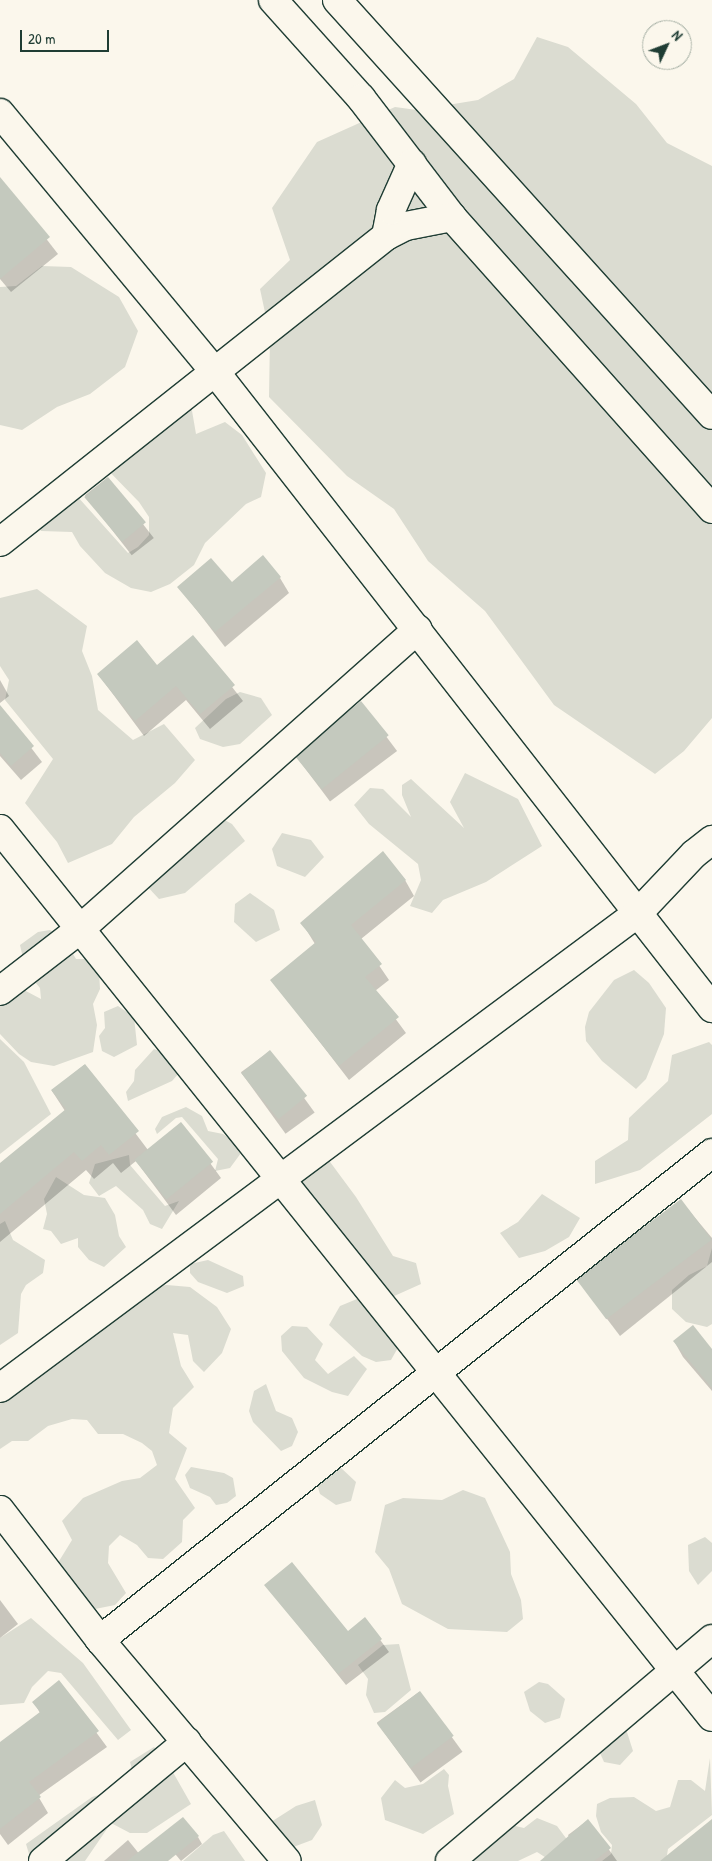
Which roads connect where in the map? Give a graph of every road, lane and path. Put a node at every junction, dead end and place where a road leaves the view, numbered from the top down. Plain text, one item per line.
1 (337, 0) edge
2 (287, 6) edge
3 (0, 113) edge
4 (412, 163) junction
5 (452, 217) junction
6 (386, 236) junction
7 (216, 373) junction
8 (712, 415) edge
9 (712, 509) edge
10 (0, 542) edge
11 (418, 629) junction
12 (0, 829) edge
13 (712, 840) edge
14 (639, 912) junction
15 (79, 930) junction
16 (0, 990) edge
17 (712, 1008) edge
18 (712, 1153) edge
19 (282, 1180) junction
20 (436, 1375) junction
21 (0, 1388) edge
22 (2, 1515) edge
23 (712, 1639) edge
24 (100, 1640) junction
25 (673, 1671) junction
26 (712, 1717) edge
27 (187, 1742) junction
28 (43, 1861) edge
29 (287, 1861) edge
30 (450, 1861) edge

1 - 8 street
2 - 4 street
3 - 7 street
4 - 5 street
4 - 6 street
5 - 6 street
5 - 9 street
6 - 7 street
7 - 10 street
7 - 11 street
11 - 14 street
11 - 15 street
12 - 15 street
13 - 14 street
14 - 17 street
14 - 19 street
15 - 16 street
15 - 19 street
18 - 20 street
19 - 20 street
19 - 21 street
20 - 24 street
20 - 25 street
22 - 24 street
23 - 25 street
24 - 27 street
25 - 26 street
25 - 30 street
27 - 28 street
27 - 29 street

